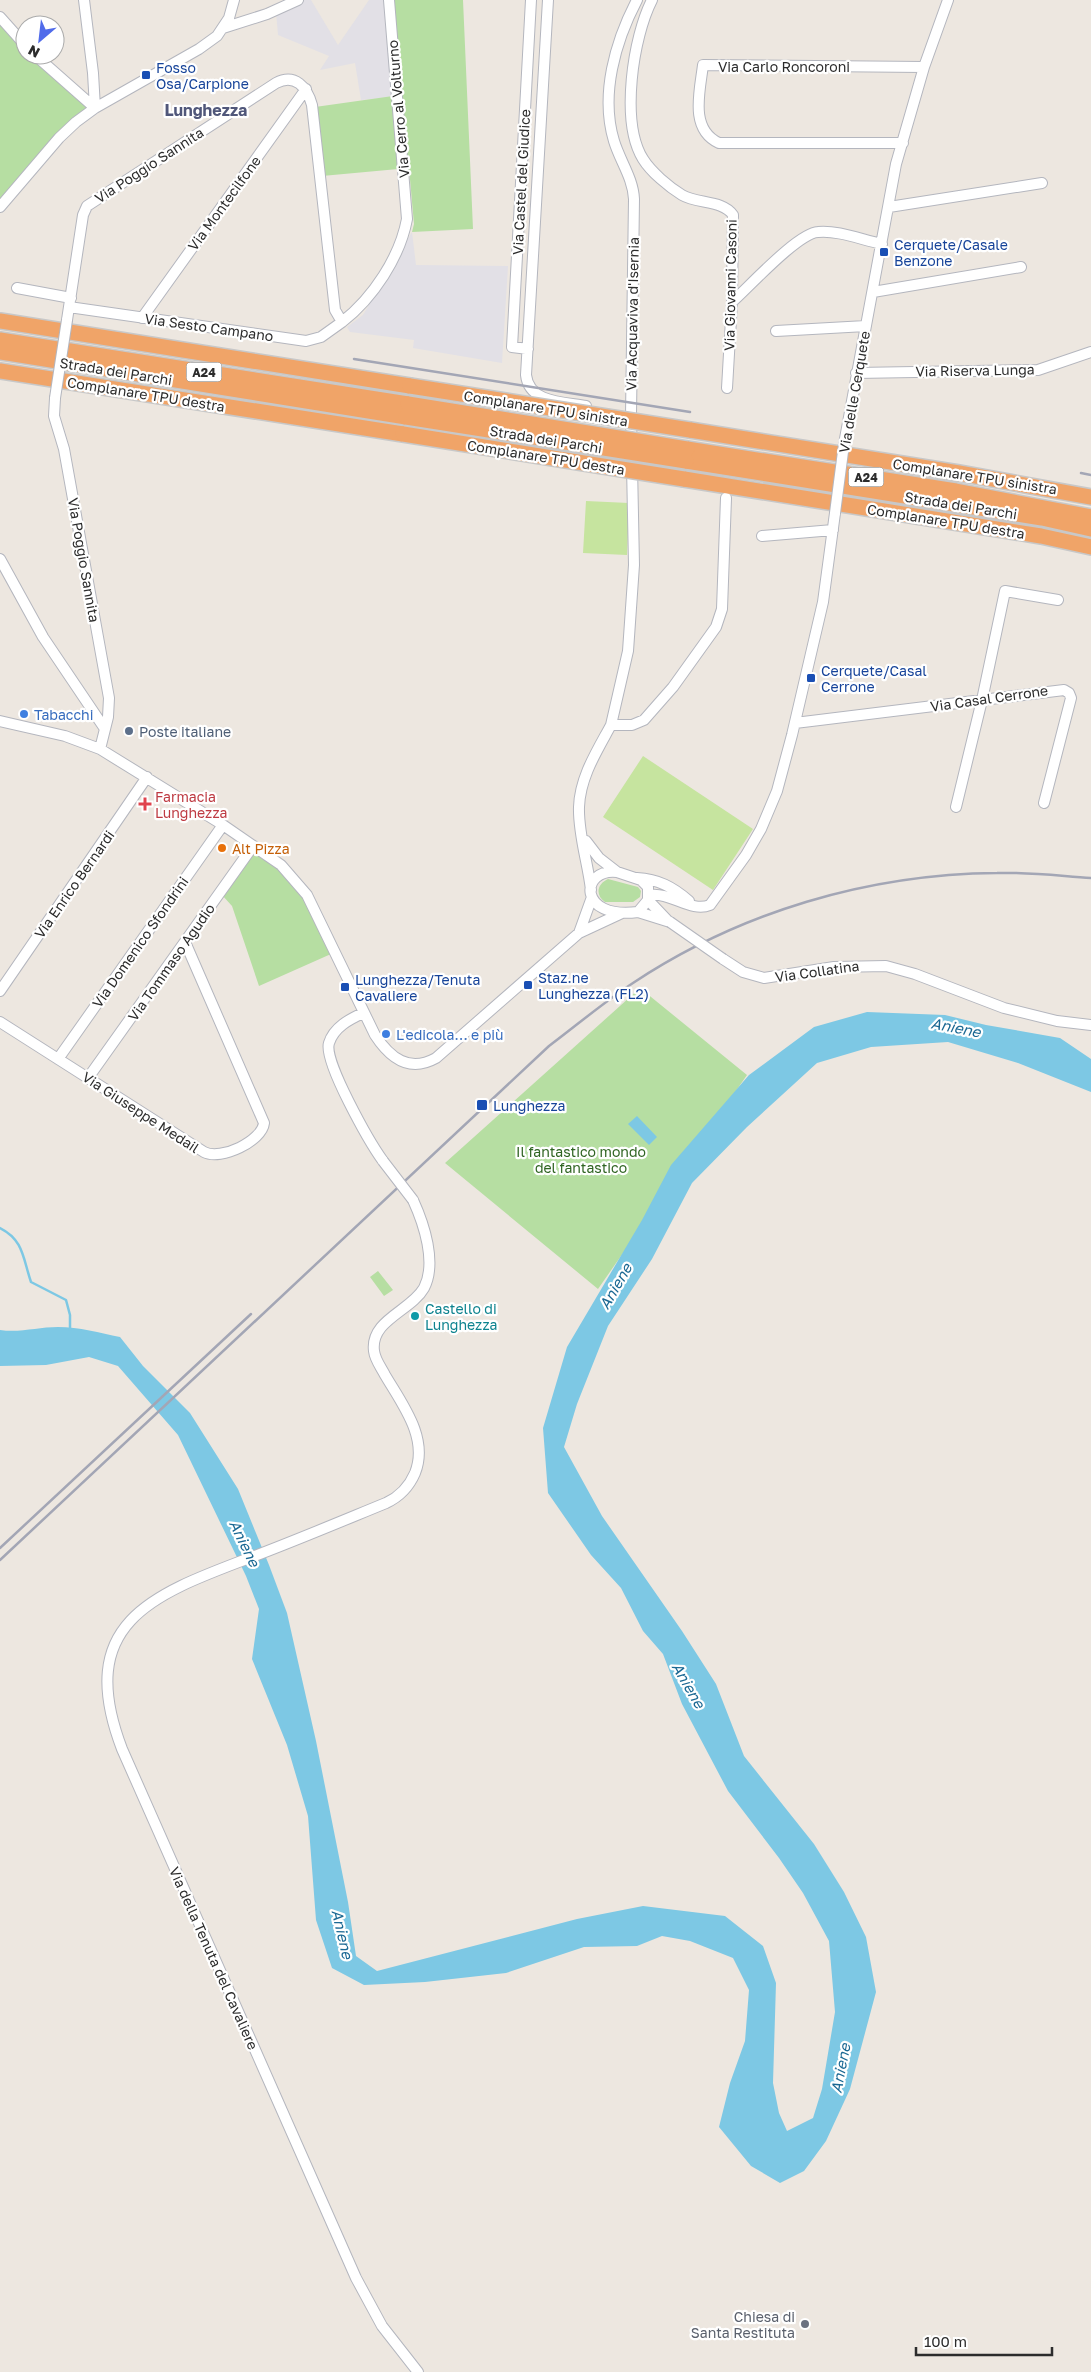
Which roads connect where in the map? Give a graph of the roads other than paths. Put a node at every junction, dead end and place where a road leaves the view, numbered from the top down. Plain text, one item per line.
1 (84, 0) edge
2 (234, 0) edge
3 (298, 0) edge
4 (389, 0) edge
5 (531, 0) edge
6 (548, 0) edge
7 (637, 0) edge
8 (652, 0) edge
9 (948, 0) edge
10 (0, 17) edge
11 (224, 28) junction
12 (15, 34) edge
13 (46, 65) edge
14 (924, 67) junction
15 (306, 89) junction
16 (95, 108) junction
17 (902, 143) junction
18 (1042, 183) dead end
19 (0, 207) edge
20 (889, 207) junction
21 (882, 244) junction
22 (1022, 267) dead end
23 (17, 288) dead end
24 (873, 292) junction
25 (732, 302) junction
26 (70, 303) junction
27 (142, 318) junction
28 (0, 322) edge
29 (342, 322) junction
30 (866, 326) junction
31 (776, 331) dead end
32 (0, 340) edge
33 (528, 349) junction
34 (0, 352) edge
35 (1091, 352) edge
36 (0, 371) edge
37 (856, 373) junction
38 (727, 388) dead end
39 (407, 410) junction
40 (631, 415) junction
41 (1091, 497) edge
42 (726, 498) dead end
43 (1043, 512) junction
44 (1091, 517) edge
45 (1091, 529) edge
46 (833, 530) junction
47 (762, 536) dead end
48 (1091, 548) edge
49 (0, 558) edge
50 (1058, 600) dead end
51 (982, 700) junction
52 (0, 721) edge
53 (795, 723) junction
54 (611, 725) junction
55 (105, 729) junction
56 (100, 749) junction
57 (148, 777) junction
58 (1044, 803) dead end
59 (956, 807) dead end
60 (223, 825) junction
61 (583, 836) junction
62 (253, 846) junction
63 (617, 872) junction
64 (636, 878) junction
65 (591, 894) junction
66 (649, 897) junction
67 (696, 906) junction
68 (638, 912) junction
69 (622, 913) junction
70 (670, 922) junction
71 (579, 933) junction
72 (185, 942) junction
73 (0, 991) edge
74 (363, 1013) junction
75 (0, 1022) edge
76 (1091, 1025) edge
77 (58, 1059) junction
78 (88, 1078) junction
79 (418, 2372) edge

1 - 16 street
2 - 11 street
3 - 11 street
4 - 29 street, Via Cerro al Volturno
5 - 33 street, Via Castel del Giudice
6 - 33 street, Via Castel del Giudice
7 - 40 street, Via Acquaviva d'Isernia
8 - 25 street, Via Giovanni Casoni
9 - 14 street, Via delle Cerquete
10 - 12 street
11 - 16 street
13 - 16 street
14 - 17 street, Via delle Cerquete
14 - 17 street, Via Carlo Roncoroni
15 - 26 street, Via Poggio Sannita
15 - 27 street, Via Montecilfone
15 - 29 street
16 - 19 street
17 - 20 street, Via delle Cerquete
18 - 20 street
20 - 21 street, Via delle Cerquete
21 - 24 street, Via delle Cerquete
21 - 25 street
22 - 24 street
23 - 26 street, Via Sesto Campano
24 - 30 street, Via delle Cerquete
25 - 38 street, Via Giovanni Casoni
26 - 27 street, Via Sesto Campano
26 - 55 street, Via Poggio Sannita, bridge
27 - 29 street, Via Sesto Campano
28 - 41 highway, Complanare TPU sinistra, bridge
30 - 31 street
30 - 37 street, Via delle Cerquete
32 - 39 highway, Strada dei Parchi / A24
33 - 40 street, Via Castel del Giudice
34 - 39 highway, Strada dei Parchi / A24
35 - 37 street, Via Riserva Lunga
36 - 48 highway, Complanare TPU destra, bridge
37 - 46 street, Via delle Cerquete, bridge
39 - 43 highway, Strada dei Parchi / A24, bridge
40 - 54 street, Via Acquaviva d'Isernia
42 - 54 street
43 - 44 highway, Strada dei Parchi / A24
43 - 45 highway, Strada dei Parchi / A24
46 - 47 street
46 - 53 street, Via delle Cerquete
49 - 55 street
50 - 51 street
51 - 53 street, Via Casal Cerrone
51 - 58 street, Via Casal Cerrone
51 - 59 street
52 - 56 street
53 - 67 street, Via delle Cerquete
54 - 61 street
55 - 56 street, Via Poggio Sannita
56 - 57 street
57 - 60 street
57 - 73 street, Via Enrico Bernardi
60 - 62 street
60 - 77 street, Via Domenico Sfondrini
61 - 63 street
61 - 65 street
62 - 72 street, Via Tommaso Agudio
62 - 74 street
63 - 64 street
63 - 65 street
64 - 66 street
64 - 67 street
65 - 69 street
65 - 71 street
66 - 67 street
66 - 68 street
66 - 70 street, Via Collatina
68 - 69 street
68 - 70 street, Via Collatina
69 - 71 street
70 - 76 street, Via Collatina, bridge
71 - 74 street
72 - 78 street, Via Tommaso Agudio
72 - 78 street, Via Giuseppe Medail
74 - 79 street, Via della Tenuta del Cavaliere, bridge
75 - 77 street, Via Giuseppe Medail
77 - 78 street, Via Giuseppe Medail

